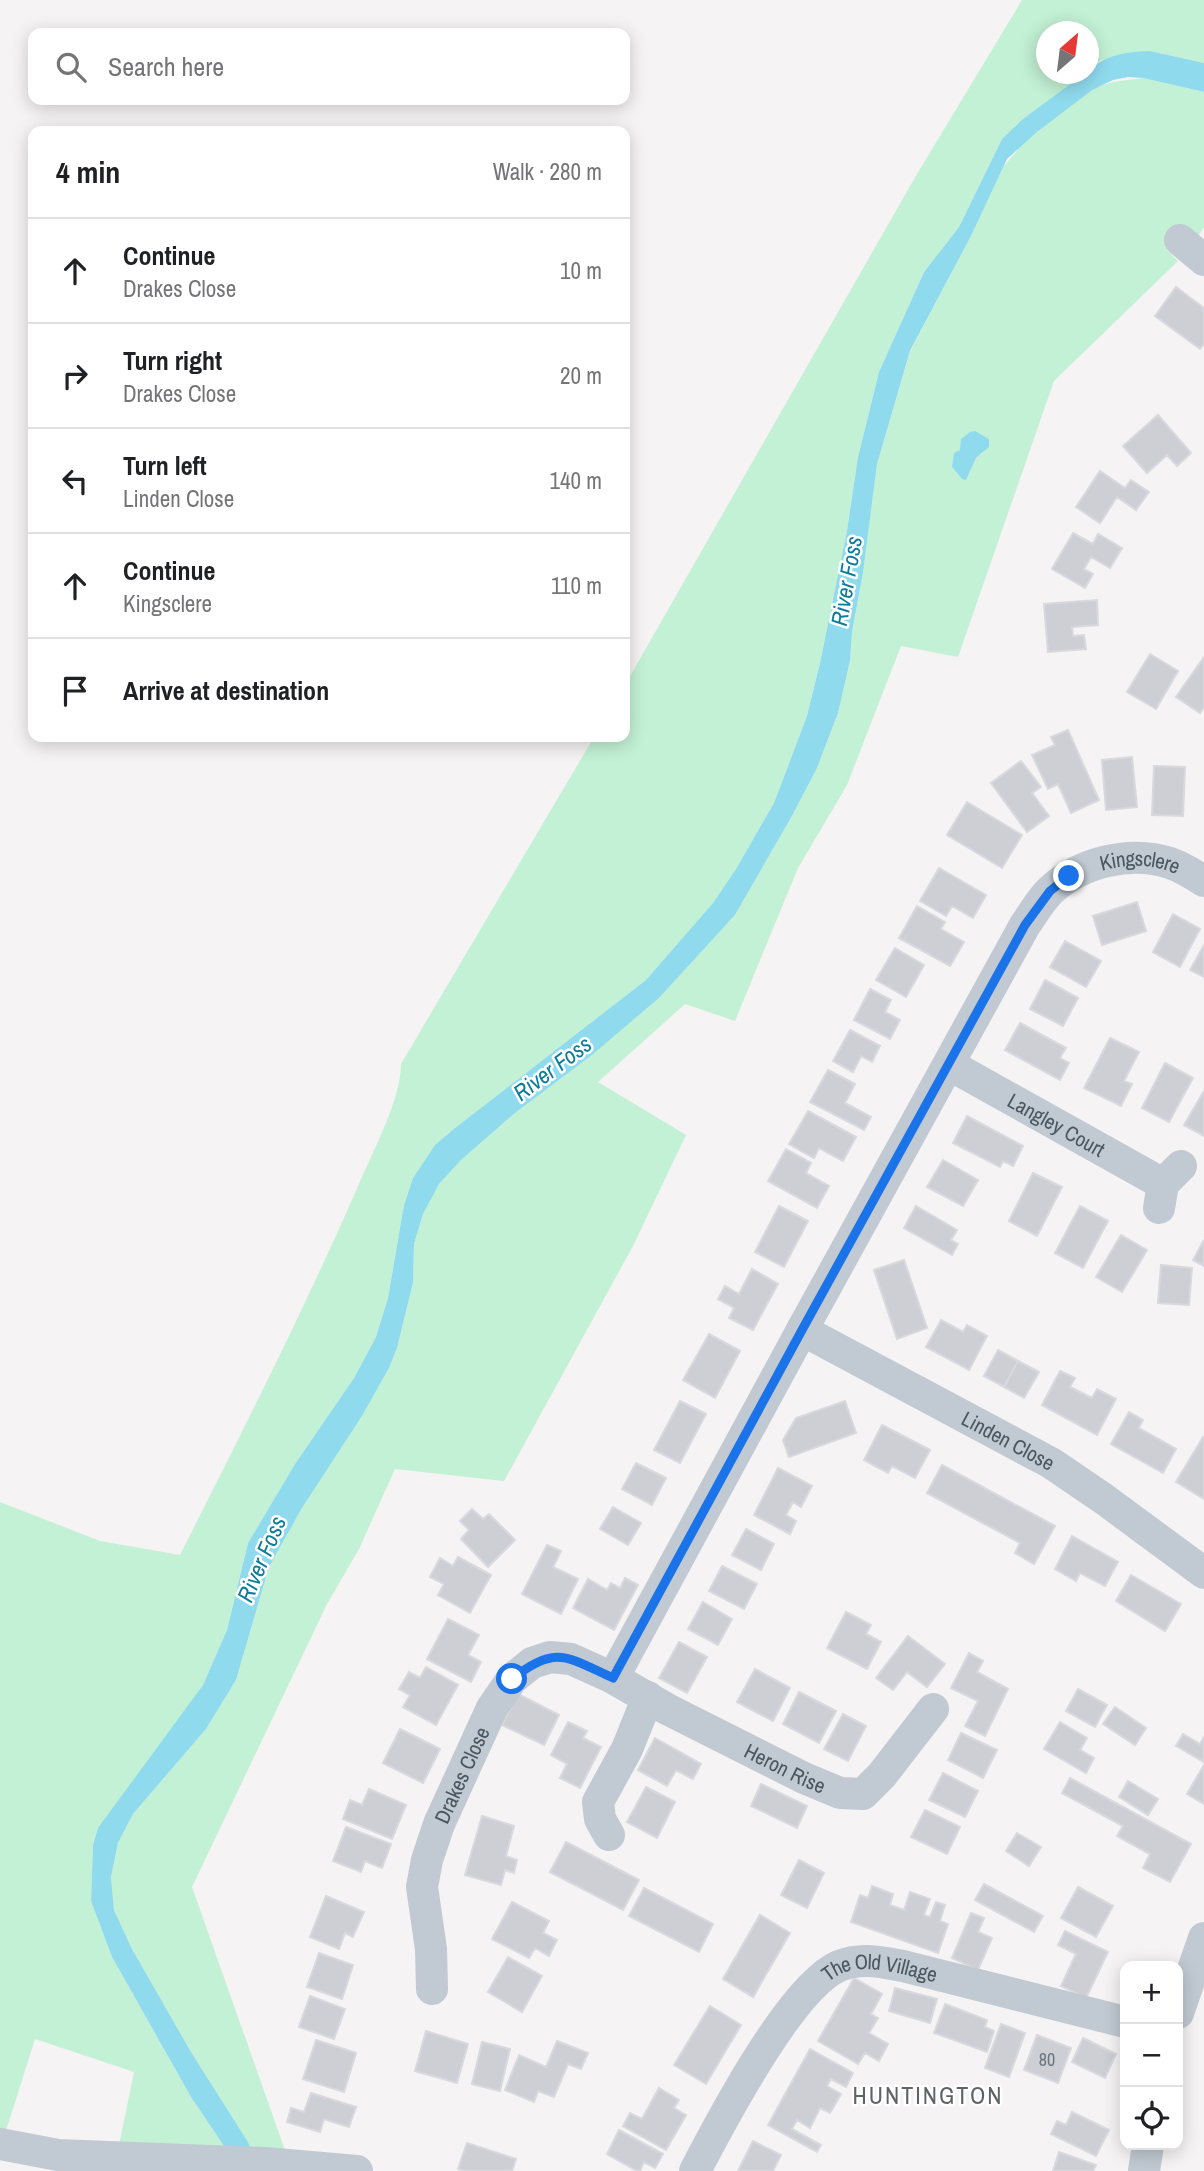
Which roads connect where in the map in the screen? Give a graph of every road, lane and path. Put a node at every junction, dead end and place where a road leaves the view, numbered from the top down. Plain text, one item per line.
1 (1180, 240) dead end
2 (1204, 260) edge
3 (1204, 881) edge
4 (950, 1065) junction
5 (1168, 1186) dead end
6 (802, 1330) junction
7 (1204, 1573) edge
8 (613, 1678) junction
9 (648, 1697) junction
10 (933, 1709) dead end
11 (609, 1835) dead end
12 (1204, 1938) edge
13 (432, 1989) dead end
14 (1183, 1998) edge
15 (1120, 2021) edge
16 (0, 2144) edge
17 (1147, 2150) edge
18 (357, 2171) edge
19 (695, 2171) edge
20 (1144, 2171) edge

1 - 2 street
3 - 4 street, Kingsclere
4 - 5 street, Langley Court
4 - 6 street, Kingsclere
6 - 7 street, Linden Close
6 - 8 street
8 - 9 street, Heron Rise
8 - 13 street, Drakes Close
9 - 10 street, Heron Rise
9 - 11 street
12 - 14 street
15 - 19 street, The Old Village
16 - 18 street
17 - 20 street

